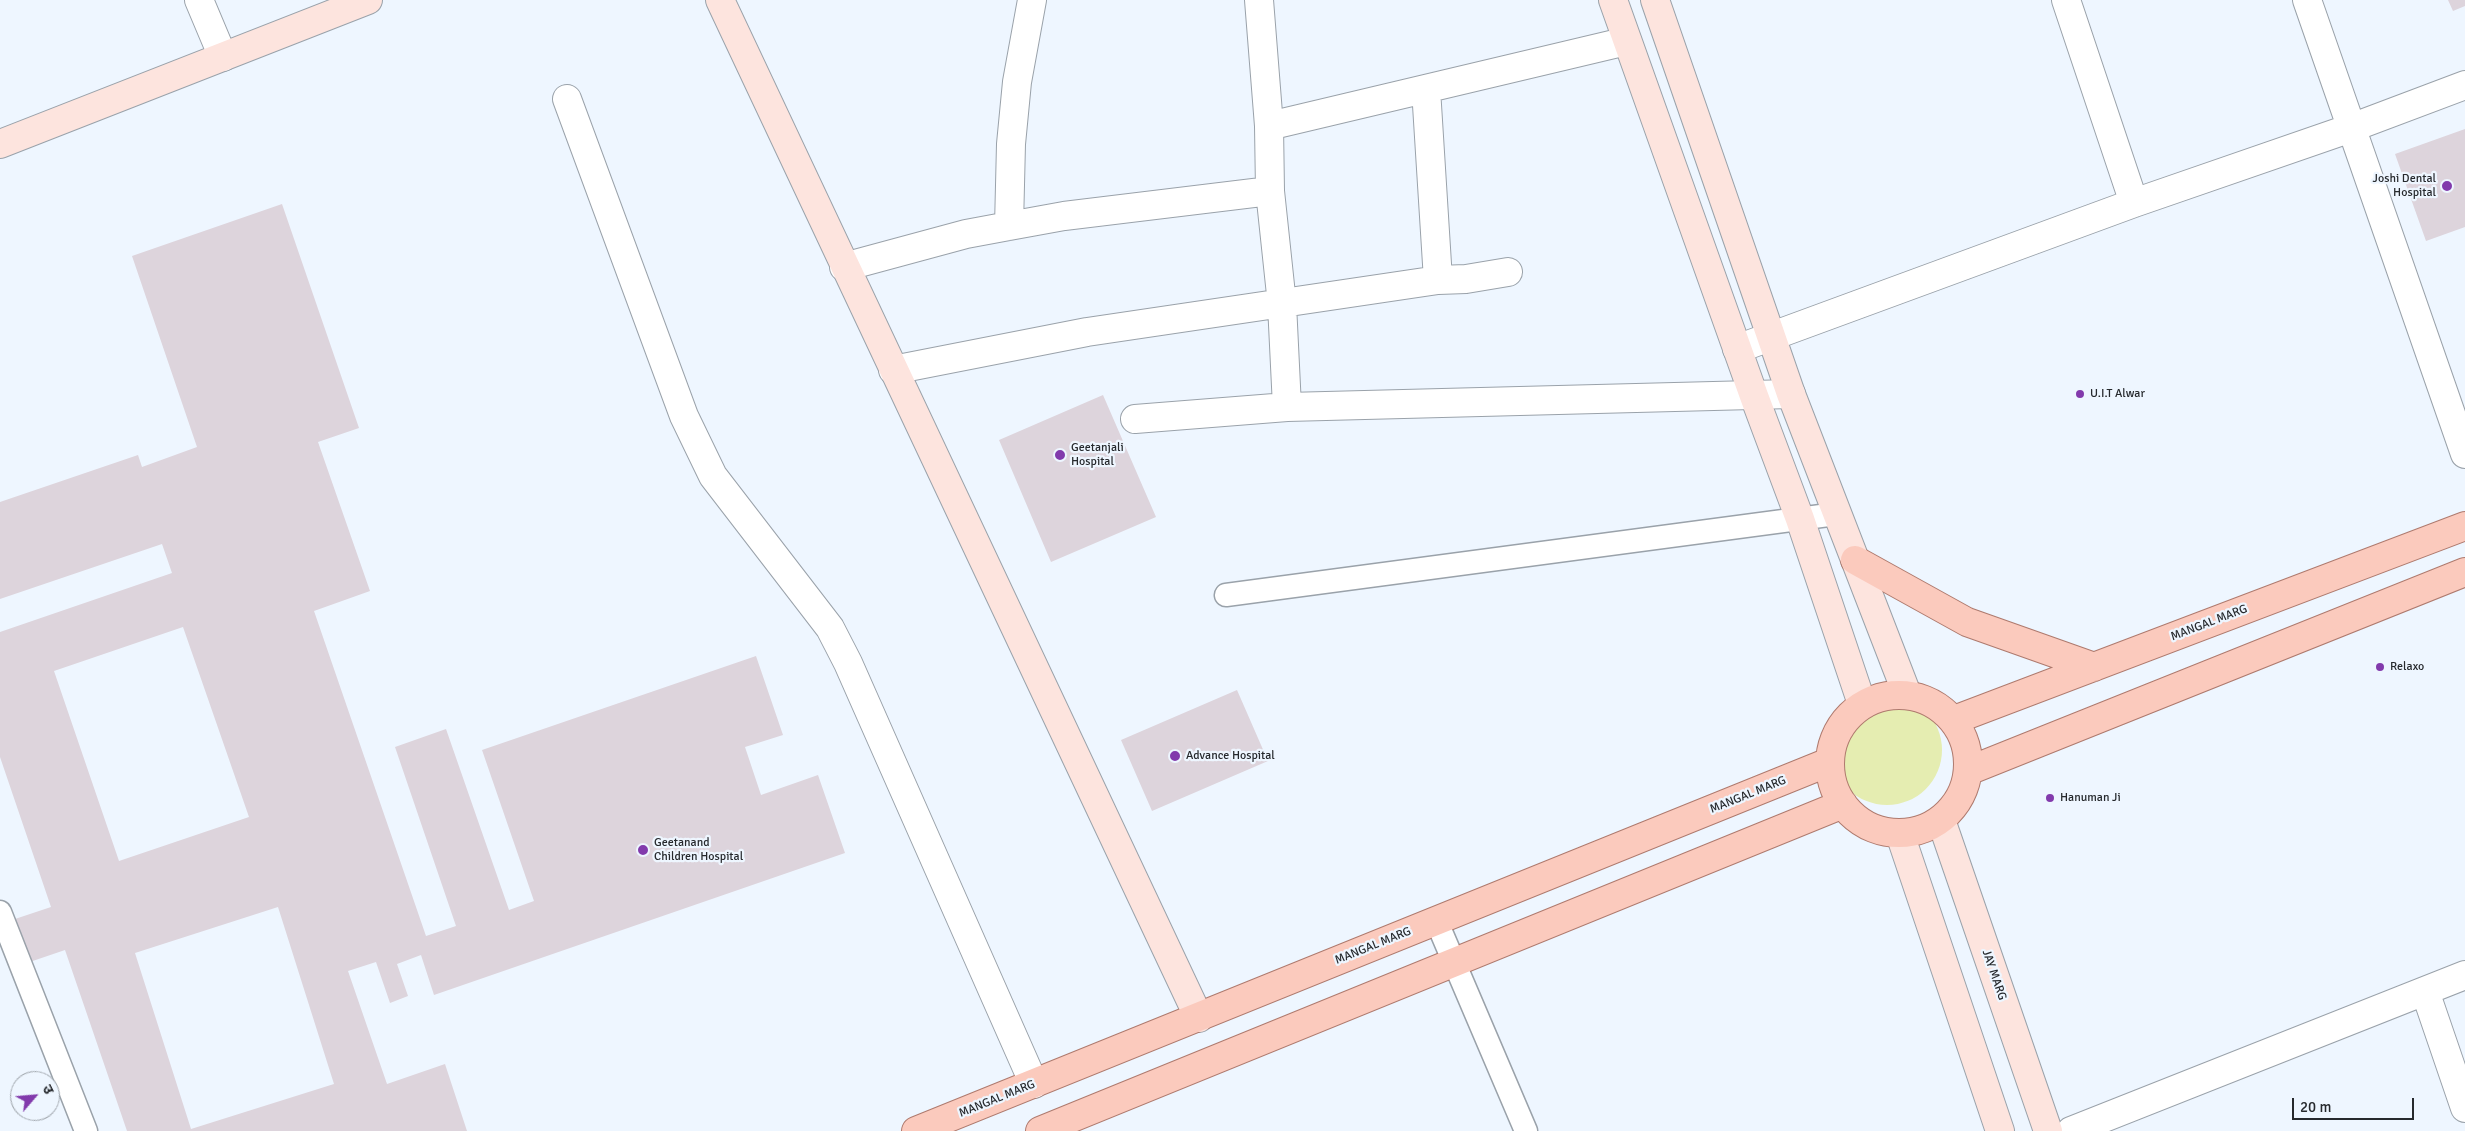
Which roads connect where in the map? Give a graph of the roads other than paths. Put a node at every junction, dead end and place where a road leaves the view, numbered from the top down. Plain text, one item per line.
1 (199, 0) edge
2 (368, 0) edge
3 (720, 0) edge
4 (1032, 0) edge
5 (1259, 0) edge
6 (1613, 0) edge
7 (1655, 0) edge
8 (2066, 0) edge
9 (2307, 0) edge
10 (1627, 41) junction
11 (223, 57) junction
12 (2465, 85) edge
13 (1426, 89) junction
14 (568, 99) dead end
15 (1269, 126) junction
16 (2351, 128) junction
17 (1, 140) edge
18 (1270, 191) junction
19 (2134, 204) junction
20 (1009, 226) junction
21 (844, 266) junction
22 (1508, 272) dead end
23 (1438, 280) junction
24 (1282, 304) junction
25 (1772, 336) junction
26 (1737, 349) junction
27 (893, 370) junction
28 (1791, 394) junction
29 (1754, 396) junction
30 (1287, 407) junction
31 (1135, 419) dead end
32 (2465, 454) edge
33 (1836, 514) junction
34 (1800, 519) junction
35 (2465, 526) edge
36 (1855, 560) junction
37 (2465, 572) edge
38 (1226, 595) dead end
39 (2094, 667) junction
40 (1907, 694) junction
41 (1862, 704) junction
42 (1954, 720) junction
43 (1829, 762) junction
44 (1968, 771) junction
45 (1842, 804) junction
46 (1941, 820) junction
47 (1900, 834) junction
48 (0, 912) edge
49 (1436, 920) junction
50 (1454, 962) junction
51 (2465, 975) edge
52 (2425, 990) junction
53 (1199, 1018) junction
54 (1034, 1084) junction
55 (2465, 1108) edge
56 (86, 1131) edge
57 (916, 1131) edge
58 (1040, 1131) edge
59 (1526, 1131) edge
60 (2000, 1131) edge
61 (2048, 1131) edge
62 (2071, 1131) edge

1 - 11 street
2 - 11 main road
3 - 21 main road
4 - 20 street
5 - 15 street
6 - 10 main road
7 - 25 main road
8 - 19 street
9 - 16 street
10 - 13 street
10 - 26 main road
11 - 17 main road
12 - 16 street
13 - 15 street
13 - 23 street
14 - 54 street
15 - 18 street
16 - 19 street
16 - 32 street
18 - 20 street
18 - 24 street
19 - 25 street
20 - 21 street
21 - 27 main road
22 - 23 street
23 - 24 street
24 - 27 street
24 - 30 street
25 - 26 street
25 - 28 main road
26 - 29 main road
27 - 53 main road
28 - 29 street
28 - 33 main road
29 - 30 street
29 - 34 main road
30 - 31 street
33 - 34 lane
33 - 36 main road
34 - 38 lane
34 - 41 main road
35 - 39 main road, MANGAL MARG
36 - 39 main road
36 - 40 main road
37 - 44 main road
39 - 42 main road, MANGAL MARG
40 - 41 main road
40 - 42 main road
41 - 43 main road
42 - 44 main road
43 - 45 main road
43 - 49 main road, MANGAL MARG
44 - 46 main road
45 - 47 main road
45 - 50 main road
46 - 47 main road
46 - 61 main road, JAY MARG
47 - 60 main road
48 - 56 lane
49 - 50 lane
49 - 53 main road, MANGAL MARG
50 - 58 main road
50 - 59 lane
51 - 52 street
52 - 55 street
52 - 62 street
53 - 54 main road, MANGAL MARG
54 - 57 main road, MANGAL MARG

